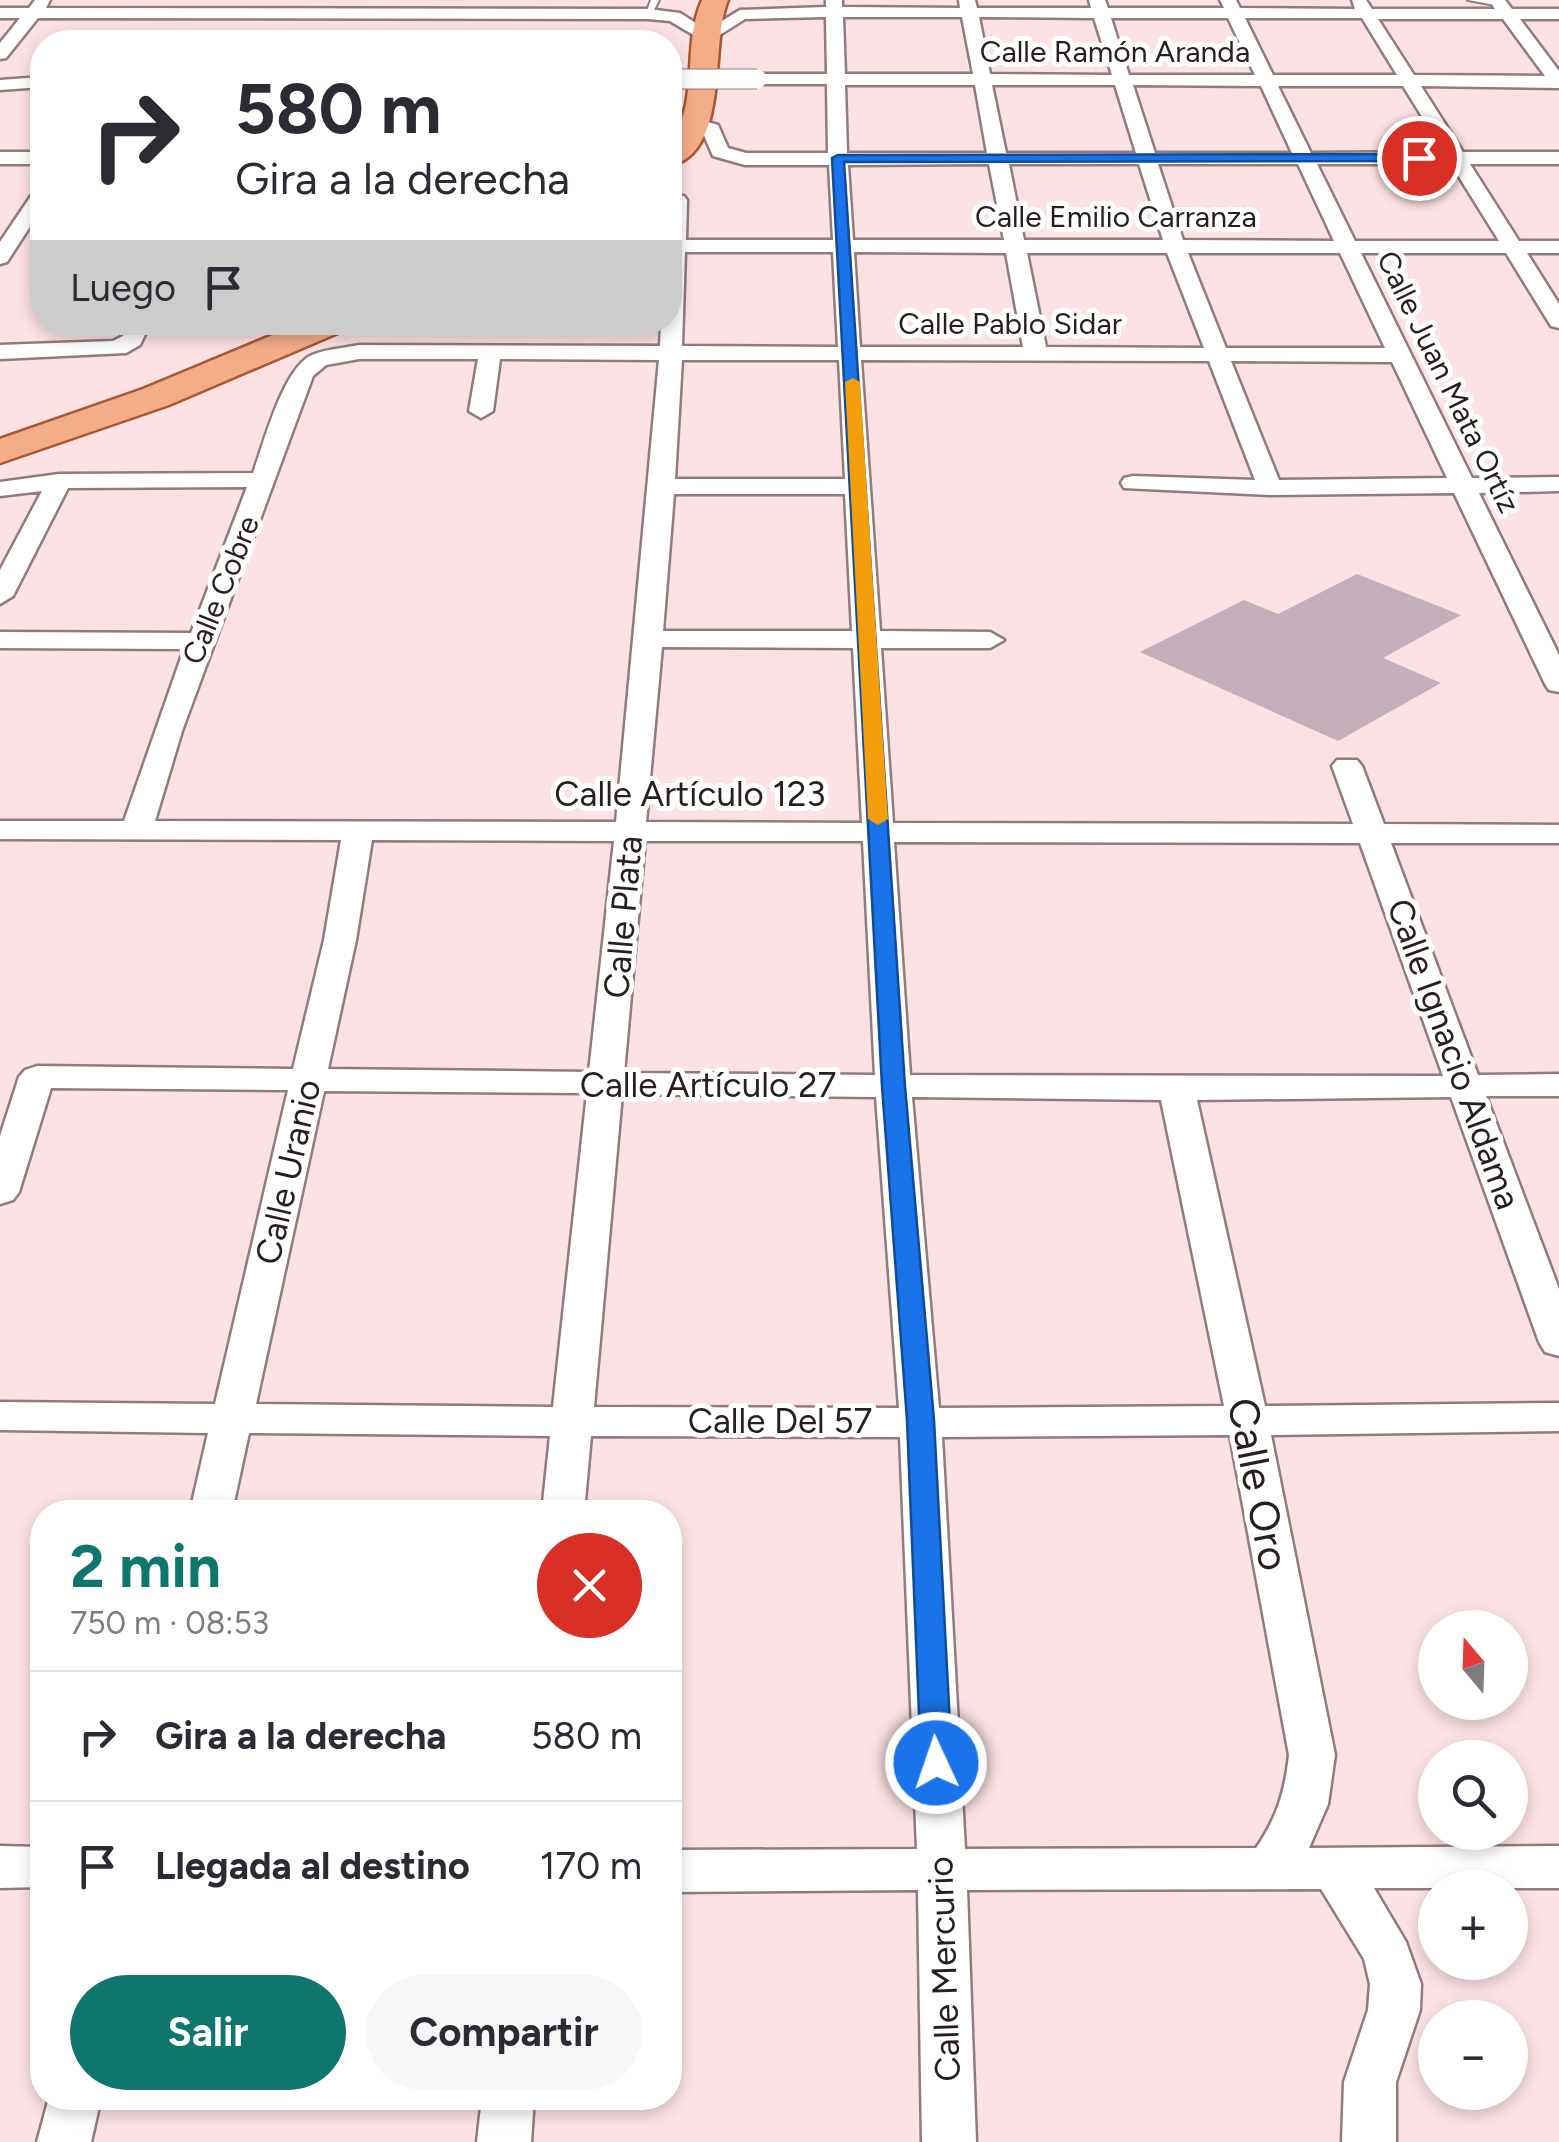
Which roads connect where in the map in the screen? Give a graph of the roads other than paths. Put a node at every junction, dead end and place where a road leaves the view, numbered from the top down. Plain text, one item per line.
1 (715, 0) edge
2 (1472, 0) edge
3 (834, 6) edge
4 (1502, 6) edge
5 (38, 7) edge
6 (652, 7) edge
7 (968, 7) edge
8 (1100, 7) edge
9 (1231, 7) edge
10 (1363, 7) edge
11 (0, 14) edge
12 (164, 14) edge
13 (300, 14) edge
14 (432, 14) edge
15 (566, 14) edge
16 (1559, 14) edge
17 (707, 38) junction
18 (0, 54) edge
19 (682, 79) edge
20 (835, 80) junction
21 (981, 80) junction
22 (1121, 80) junction
23 (1267, 80) junction
24 (1410, 80) junction
25 (1558, 82) edge
26 (30, 83) edge
27 (0, 85) edge
28 (695, 124) junction
29 (682, 141) edge
30 (0, 158) edge
31 (30, 158) edge
32 (838, 158) junction
33 (996, 158) junction
34 (1146, 158) junction
35 (1305, 158) junction
36 (1457, 158) junction
37 (1559, 158) edge
38 (30, 214) edge
39 (682, 246) edge
40 (845, 246) junction
41 (1013, 246) junction
42 (1176, 247) junction
43 (1348, 247) junction
44 (1513, 247) junction
45 (1559, 247) edge
46 (7, 252) edge
47 (1559, 321) edge
48 (134, 335) edge
49 (304, 335) edge
50 (672, 335) edge
51 (0, 352) edge
52 (490, 353) junction
53 (672, 353) junction
54 (851, 354) junction
55 (1036, 354) junction
56 (1216, 355) junction
57 (1402, 355) junction
58 (319, 360) joint
59 (480, 411) dead end
60 (0, 452) edge
61 (263, 480) junction
62 (60, 481) junction
63 (1133, 483) dead end
64 (1559, 484) edge
65 (1465, 485) junction
66 (662, 486) junction
67 (858, 486) junction
68 (1270, 488) junction
69 (0, 489) edge
70 (0, 596) edge
71 (0, 640) edge
72 (200, 640) junction
73 (649, 640) junction
74 (869, 640) junction
75 (990, 640) dead end
76 (1559, 684) edge
77 (1347, 766) dead end
78 (138, 829) junction
79 (0, 830) edge
80 (358, 830) junction
81 (631, 831) junction
82 (1372, 832) junction
83 (878, 833) junction
84 (1559, 834) edge
85 (309, 1081) junction
86 (607, 1084) junction
87 (1559, 1085) edge
88 (893, 1086) junction
89 (1468, 1088) junction
90 (1178, 1089) junction
91 (0, 1192) edge
92 (1559, 1342) edge
93 (0, 1416) edge
94 (1559, 1416) edge
95 (232, 1419) junction
96 (920, 1420) junction
97 (1248, 1422) junction
98 (572, 1423) junction
99 (214, 1500) edge
100 (564, 1500) edge
101 (0, 1867) edge
102 (30, 1867) edge
103 (1559, 1867) edge
104 (942, 1868) junction
105 (1335, 1869) junction
106 (682, 1870) edge
107 (1266, 1871) junction
108 (72, 2110) edge
109 (507, 2110) edge
110 (64, 2142) edge
111 (504, 2142) edge
112 (950, 2142) edge
113 (1369, 2142) edge

1 - 17 main road
2 - 4 lane
3 - 7 street
3 - 17 street
3 - 20 street, Calle Mercurio
4 - 10 street
4 - 16 street
4 - 25 street
5 - 11 street
5 - 12 street
5 - 18 street
6 - 15 street
6 - 17 street
7 - 8 street
7 - 21 street
8 - 9 street
8 - 22 street
9 - 10 street
9 - 23 street, Calle Juan Mata Ortíz
10 - 24 street
12 - 13 street
13 - 14 street
14 - 15 street
17 - 28 main road
19 - 20 street, Calle Ramón Aranda, bridge
20 - 21 street, Calle Ramón Aranda
20 - 32 street, Calle Mercurio
21 - 22 street, Calle Ramón Aranda
21 - 33 street
22 - 23 street, Calle Ramón Aranda
22 - 34 street
23 - 24 street, Calle Ramón Aranda
23 - 35 street, Calle Juan Mata Ortíz
24 - 25 street, Calle Ramón Aranda
24 - 36 street
26 - 27 street
28 - 29 main road
28 - 32 street
30 - 31 street
32 - 33 street
32 - 40 street, Calle Mercurio
33 - 34 street
33 - 41 street
34 - 35 street
34 - 42 street
35 - 36 street
35 - 43 street, Calle Juan Mata Ortíz
36 - 37 street
36 - 44 street
38 - 46 street
39 - 40 street, Calle Emilio Carranza
40 - 41 street, Calle Emilio Carranza
40 - 54 street, Calle Mercurio
41 - 42 street, Calle Emilio Carranza
41 - 55 street
42 - 43 street, Calle Emilio Carranza
42 - 56 street
43 - 44 street, Calle Emilio Carranza
43 - 57 street, Calle Juan Mata Ortíz
44 - 45 street, Calle Emilio Carranza
44 - 47 street
48 - 51 street
49 - 60 main road
50 - 53 street, Calle Plata
52 - 53 street, Calle Pablo Sidar
52 - 58 street, Calle Pablo Sidar
52 - 59 street
53 - 54 street, Calle Pablo Sidar
53 - 66 street, Calle Plata
54 - 55 street, Calle Pablo Sidar
54 - 67 street, Calle Mercurio
55 - 56 street, Calle Pablo Sidar
56 - 57 street, Calle Pablo Sidar
56 - 68 street
57 - 65 street, Calle Juan Mata Ortíz
58 - 61 street, Calle Cobre
61 - 62 street
61 - 72 street, Calle Cobre
62 - 69 street
62 - 70 street
63 - 68 street
64 - 65 street
65 - 68 street
65 - 76 street, Calle Juan Mata Ortíz
66 - 67 street
66 - 73 street, Calle Plata
67 - 74 street, Calle Mercurio
71 - 72 street
72 - 78 street, Calle Cobre
73 - 74 street
73 - 81 street, Calle Plata
74 - 75 street
74 - 83 street, Calle Mercurio
77 - 82 street, Calle Ignacio Aldama
78 - 79 street, Calle Artículo 123
78 - 80 street, Calle Artículo 123
80 - 81 street, Calle Artículo 123
80 - 85 street, Calle Uranio
81 - 83 street, Calle Artículo 123
81 - 86 street, Calle Plata
82 - 83 street, Calle Artículo 123
82 - 84 street, Calle Artículo 123
82 - 89 street, Calle Ignacio Aldama
83 - 88 street, Calle Mercurio
85 - 86 street, Calle Artículo 27
85 - 91 street, Calle Artículo 27
85 - 95 street, Calle Uranio
86 - 88 street, Calle Artículo 27
86 - 98 street, Calle Plata
87 - 89 street, Calle Artículo 27
88 - 90 street, Calle Artículo 27
88 - 96 street, Calle Mercurio
89 - 90 street, Calle Artículo 27
89 - 92 street, Calle Ignacio Aldama
90 - 97 street, Calle Oro
93 - 95 street, Calle Del 57
94 - 97 street, Calle Del 57
95 - 98 street, Calle Del 57
95 - 99 street, Calle Uranio
96 - 97 street, Calle Del 57
96 - 98 street, Calle Del 57
96 - 104 street, Calle Mercurio
97 - 107 street, Calle Oro
98 - 100 street, Calle Plata
101 - 102 street
103 - 105 street
104 - 106 street
104 - 107 street
104 - 112 street, Calle Mercurio
105 - 107 street
105 - 113 street
108 - 110 street
109 - 111 street

